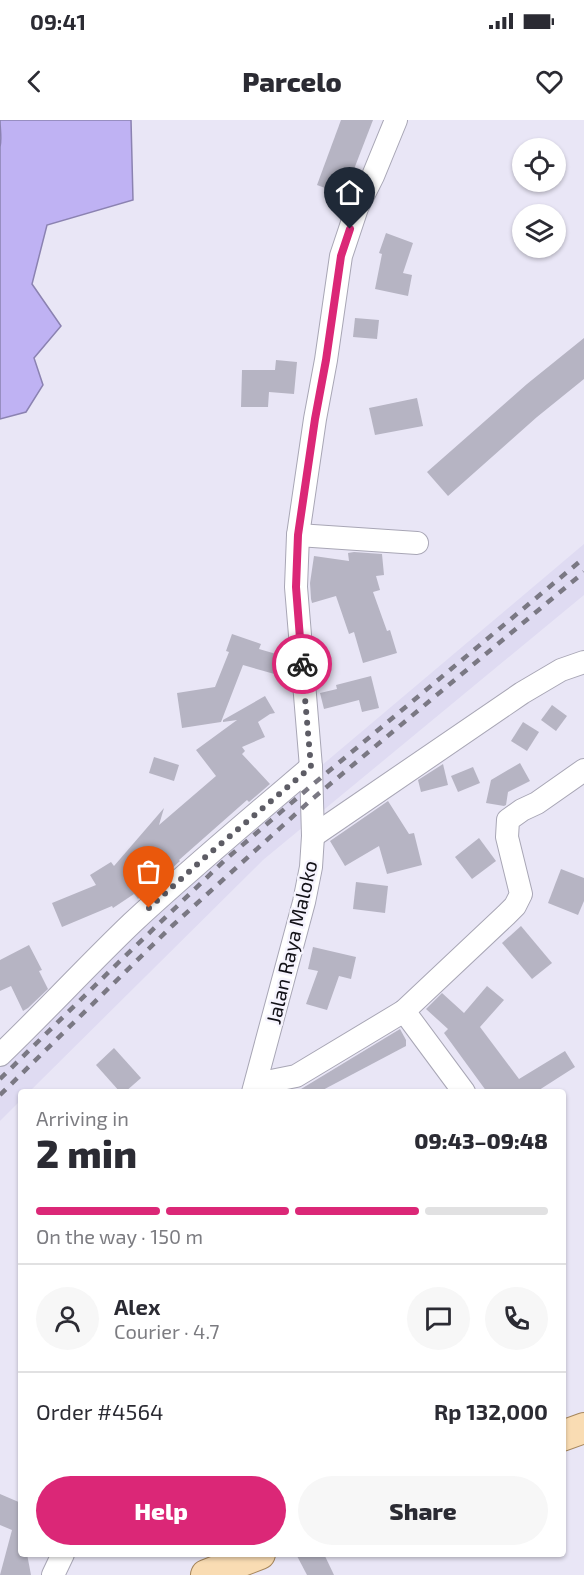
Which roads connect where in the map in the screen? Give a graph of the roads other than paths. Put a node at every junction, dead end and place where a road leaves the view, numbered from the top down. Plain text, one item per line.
1 (396, 120) edge
2 (298, 535) junction
3 (417, 543) dead end
4 (584, 662) edge
5 (311, 767) junction
6 (584, 770) edge
7 (313, 836) junction
8 (404, 1011) junction
9 (0, 1055) edge
10 (254, 1088) edge
11 (462, 1089) edge
12 (584, 1428) edge
13 (566, 1435) edge
14 (62, 1557) edge
15 (252, 1557) edge
16 (54, 1575) edge
17 (206, 1575) edge

1 - 2 street, Jalan Raya Maloko
2 - 3 street
2 - 5 street, Jalan Raya Maloko
4 - 7 street
5 - 7 street, Jalan Raya Maloko
5 - 9 street
6 - 8 street
7 - 10 street, Jalan Raya Maloko
8 - 10 street
8 - 11 street
12 - 13 main road
14 - 16 street
15 - 17 main road

